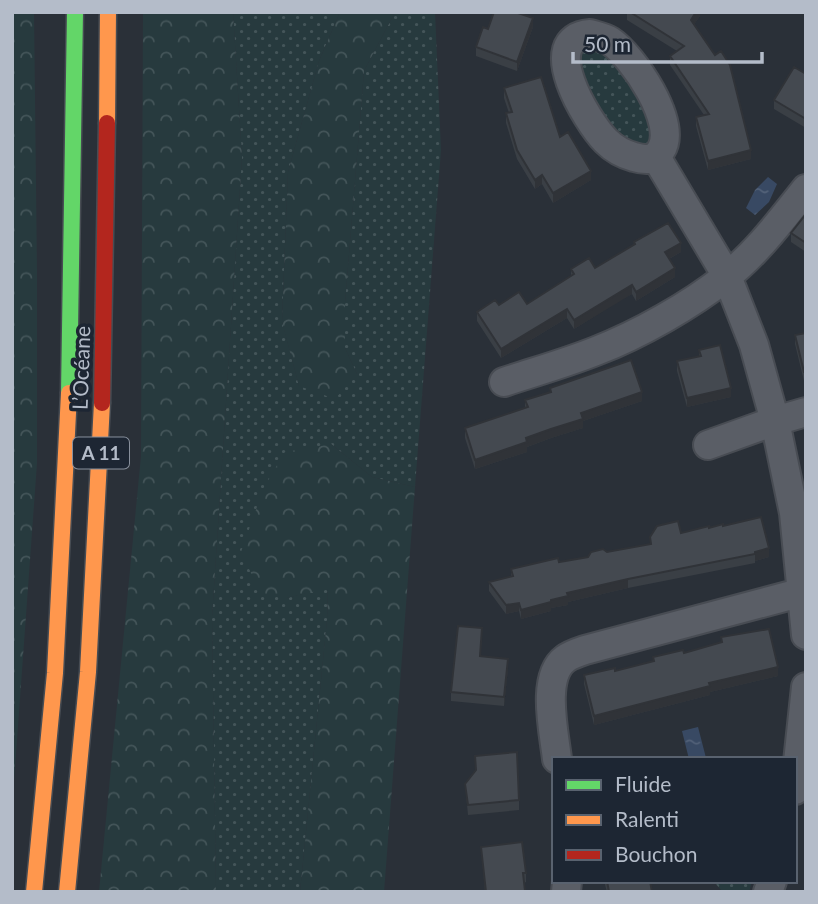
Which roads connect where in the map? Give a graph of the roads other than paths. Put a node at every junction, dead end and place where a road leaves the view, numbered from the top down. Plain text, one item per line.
1 (75, 12) edge
2 (107, 12) edge
3 (656, 157) dead end
4 (806, 189) edge
5 (727, 276) junction
6 (504, 382) dead end
7 (806, 412) edge
8 (775, 421) junction
9 (708, 445) dead end
10 (803, 592) junction
11 (806, 635) edge
12 (806, 687) edge
13 (557, 757) edge
14 (797, 771) edge
15 (34, 892) edge
16 (66, 892) edge

1 - 15 highway, L’Océane / A 11
2 - 16 highway, L’Océane / A 11
3 - 5 street
4 - 5 street
5 - 6 street
5 - 8 street
7 - 8 street
8 - 9 street
8 - 10 street
10 - 11 street
10 - 13 street
12 - 14 street

